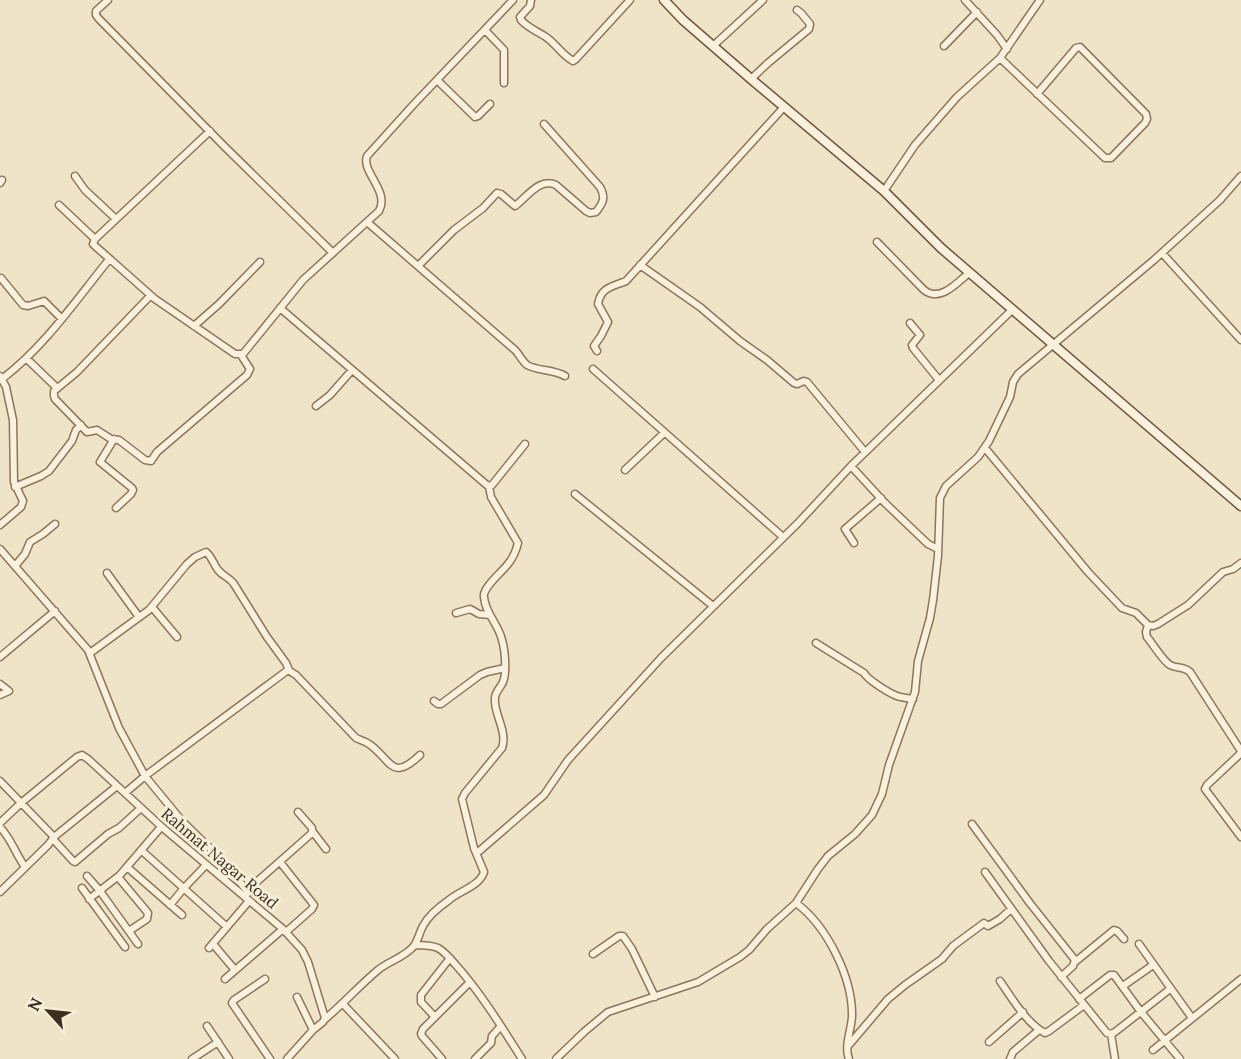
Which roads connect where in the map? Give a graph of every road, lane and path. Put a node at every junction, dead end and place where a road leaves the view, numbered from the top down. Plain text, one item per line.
1 (108, 0) edge
2 (531, 0) edge
3 (630, 0) edge
4 (664, 0) edge
5 (763, 0) edge
6 (965, 0) edge
7 (1040, 0) edge
8 (510, 1) edge
9 (797, 10) dead end
10 (977, 12) junction
11 (485, 30) junction
12 (713, 46) junction
13 (944, 46) dead end
14 (1007, 49) junction
15 (1000, 58) junction
16 (751, 79) junction
17 (437, 80) junction
18 (504, 83) dead end
19 (1037, 94) junction
20 (490, 104) dead end
21 (784, 107) junction
22 (544, 124) dead end
23 (210, 131) junction
24 (75, 176) dead end
25 (1241, 176) edge
26 (884, 191) junction
27 (59, 205) dead end
28 (116, 219) junction
29 (367, 222) junction
30 (95, 239) junction
31 (877, 242) dead end
32 (1162, 252) junction
33 (333, 253) junction
34 (111, 260) junction
35 (260, 262) dead end
36 (640, 265) junction
37 (418, 266) junction
38 (970, 272) junction
39 (1, 278) edge
40 (150, 296) junction
41 (280, 308) junction
42 (1013, 309) junction
43 (62, 319) junction
44 (910, 322) dead end
45 (194, 326) junction
46 (1241, 340) edge
47 (1053, 343) junction
48 (597, 351) dead end
49 (240, 355) junction
50 (27, 359) junction
51 (593, 369) dead end
52 (352, 370) junction
53 (565, 376) dead end
54 (1, 378) edge
55 (939, 380) junction
56 (57, 388) junction
57 (316, 406) dead end
58 (81, 425) junction
59 (664, 433) junction
60 (114, 439) junction
61 (525, 444) dead end
62 (985, 448) junction
63 (865, 452) junction
64 (851, 466) junction
65 (625, 470) dead end
66 (489, 486) junction
67 (15, 487) junction
68 (575, 494) dead end
69 (880, 498) junction
70 (1241, 506) edge
71 (116, 508) dead end
72 (55, 524) dead end
73 (0, 525) edge
74 (783, 537) junction
75 (854, 543) dead end
76 (0, 549) edge
77 (938, 549) junction
78 (1241, 563) edge
79 (15, 566) junction
80 (107, 573) dead end
81 (713, 606) junction
82 (152, 607) junction
83 (55, 611) junction
84 (456, 613) dead end
85 (490, 615) junction
86 (139, 617) junction
87 (1148, 625) junction
88 (177, 637) dead end
89 (816, 643) dead end
90 (90, 653) junction
91 (0, 657) edge
92 (505, 668) junction
93 (290, 670) junction
94 (0, 684) edge
95 (0, 695) edge
96 (913, 699) junction
97 (434, 701) dead end
98 (1241, 751) edge
99 (420, 755) dead end
100 (145, 776) junction
101 (0, 781) edge
102 (117, 786) junction
103 (125, 793) junction
104 (21, 803) junction
105 (141, 808) junction
106 (298, 812) dead end
107 (972, 824) dead end
108 (0, 825) edge
109 (161, 827) junction
110 (313, 832) junction
111 (1241, 837) edge
112 (53, 838) junction
113 (326, 849) dead end
114 (141, 850) junction
115 (477, 853) junction
116 (280, 862) junction
117 (206, 865) junction
118 (25, 867) junction
119 (126, 867) junction
120 (985, 872) dead end
121 (87, 876) dead end
122 (118, 877) junction
123 (82, 888) dead end
124 (184, 888) junction
125 (100, 891) junction
126 (0, 892) edge
127 (248, 897) junction
128 (89, 899) junction
129 (796, 903) junction
130 (170, 905) junction
131 (1011, 909) junction
132 (182, 915) dead end
133 (227, 927) junction
134 (129, 931) junction
135 (285, 931) junction
136 (1124, 939) dead end
137 (138, 944) dead end
138 (1139, 944) dead end
139 (415, 945) junction
140 (125, 948) dead end
141 (593, 954) dead end
142 (450, 958) junction
143 (1075, 962) junction
144 (1153, 964) junction
145 (235, 970) junction
146 (1061, 977) junction
147 (225, 979) dead end
148 (265, 979) dead end
149 (1241, 979) edge
150 (1000, 981) dead end
151 (470, 982) junction
152 (1123, 986) junction
153 (1170, 989) junction
154 (297, 997) dead end
155 (655, 997) junction
156 (1082, 1002) junction
157 (343, 1004) junction
158 (1023, 1012) junction
159 (1142, 1012) junction
160 (435, 1017) junction
161 (1192, 1018) junction
162 (324, 1020) junction
163 (207, 1026) dead end
164 (501, 1026) junction
165 (314, 1030) junction
166 (1039, 1030) junction
167 (1111, 1034) junction
168 (1166, 1040) junction
169 (218, 1042) junction
170 (989, 1042) dead end
171 (848, 1046) junction
172 (1153, 1050) dead end
173 (192, 1059) edge
174 (228, 1059) edge
175 (270, 1059) edge
176 (287, 1059) edge
177 (395, 1059) edge
178 (442, 1059) edge
179 (475, 1059) edge
180 (522, 1059) edge
181 (556, 1059) edge
182 (849, 1059) edge
183 (1010, 1059) edge
184 (1115, 1059) edge
185 (1180, 1059) edge

1 - 23 street
2 - 3 street
4 - 12 street
5 - 12 street
6 - 10 street
7 - 14 street
8 - 11 street
9 - 16 street
10 - 13 street
10 - 14 street
11 - 17 street
11 - 18 street
12 - 16 street
14 - 15 street
15 - 19 street
15 - 26 street
16 - 21 street
17 - 20 street
17 - 29 street
19 - 19 street
21 - 26 street
21 - 36 street
22 - 37 street
23 - 28 street
23 - 33 street
24 - 28 street
25 - 32 street
26 - 38 street
27 - 30 street
28 - 30 street
29 - 33 street
29 - 37 street
30 - 34 street
31 - 38 street
32 - 46 street
32 - 47 street
33 - 41 street
34 - 40 street
34 - 43 street
35 - 45 street
36 - 48 street
36 - 63 street
37 - 53 street
38 - 42 street
39 - 43 street
40 - 45 street
40 - 56 street
41 - 49 street
41 - 52 street
42 - 47 street
42 - 55 street
43 - 50 street
44 - 55 street
45 - 49 street
47 - 62 street
47 - 70 street
49 - 60 street
50 - 54 street
50 - 56 street
51 - 59 street
52 - 57 street
52 - 66 street
54 - 67 street
55 - 63 street
56 - 58 street
58 - 60 street
58 - 67 street
59 - 65 street
59 - 74 street
60 - 71 street
61 - 66 street
62 - 77 street
62 - 87 street
63 - 64 street
64 - 69 street
64 - 74 street
66 - 85 street
67 - 73 street
68 - 81 street
69 - 75 street
69 - 77 street
72 - 79 street
74 - 81 street
76 - 79 street
77 - 96 street
78 - 87 street
79 - 83 street
80 - 86 street
81 - 115 street
82 - 86 street
82 - 88 street
82 - 93 street
83 - 90 street
83 - 91 street
84 - 85 street
85 - 92 street
86 - 90 street
87 - 98 street
89 - 96 street
90 - 100 street
92 - 97 street
92 - 115 street
93 - 99 street
93 - 100 street
94 - 95 street
96 - 129 street
98 - 111 street
100 - 103 street
100 - 127 street
101 - 104 street
102 - 103 street, Rahmat Nagar Road
102 - 104 street, Rahmat Nagar Road
102 - 112 street
103 - 105 street, Rahmat Nagar Road
104 - 108 street
104 - 112 street
105 - 109 street, Rahmat Nagar Road
105 - 112 street
106 - 110 street
107 - 143 street
108 - 118 street
109 - 114 street
109 - 117 street, Rahmat Nagar Road
110 - 113 street
110 - 116 street
112 - 118 street
114 - 119 street
114 - 124 street
115 - 139 street
116 - 127 street
116 - 135 street
117 - 124 street
117 - 127 street, Rahmat Nagar Road
118 - 126 street
119 - 122 street
119 - 130 street
120 - 131 street
121 - 125 street
122 - 125 street
122 - 134 street
123 - 128 street
124 - 130 street
124 - 133 street
125 - 128 street
125 - 134 street
127 - 133 street
127 - 135 street, Rahmat Nagar Road
128 - 140 street
129 - 155 street
129 - 171 street
130 - 132 street
131 - 146 street
131 - 171 street
133 - 145 street
134 - 137 street
135 - 145 street
135 - 162 street, Rahmat Nagar Road
136 - 143 street
138 - 144 street
139 - 142 street
139 - 157 street
141 - 155 street
142 - 151 street
142 - 160 street
143 - 146 street
144 - 152 street
144 - 153 street
145 - 147 street
146 - 156 street
148 - 175 street
149 - 161 street
150 - 158 street
151 - 160 street
151 - 164 street
152 - 156 street
152 - 159 street
153 - 159 street
153 - 161 street
154 - 165 street
155 - 181 street
156 - 166 street
156 - 167 street
157 - 162 street
157 - 177 street
158 - 166 street
158 - 170 street
159 - 167 street
159 - 168 street
160 - 178 street
161 - 168 street
162 - 165 street
163 - 169 street
164 - 179 street
164 - 180 street
165 - 176 street
166 - 183 street
167 - 184 street
168 - 172 street
168 - 185 street
169 - 173 street
169 - 174 street
171 - 182 street

